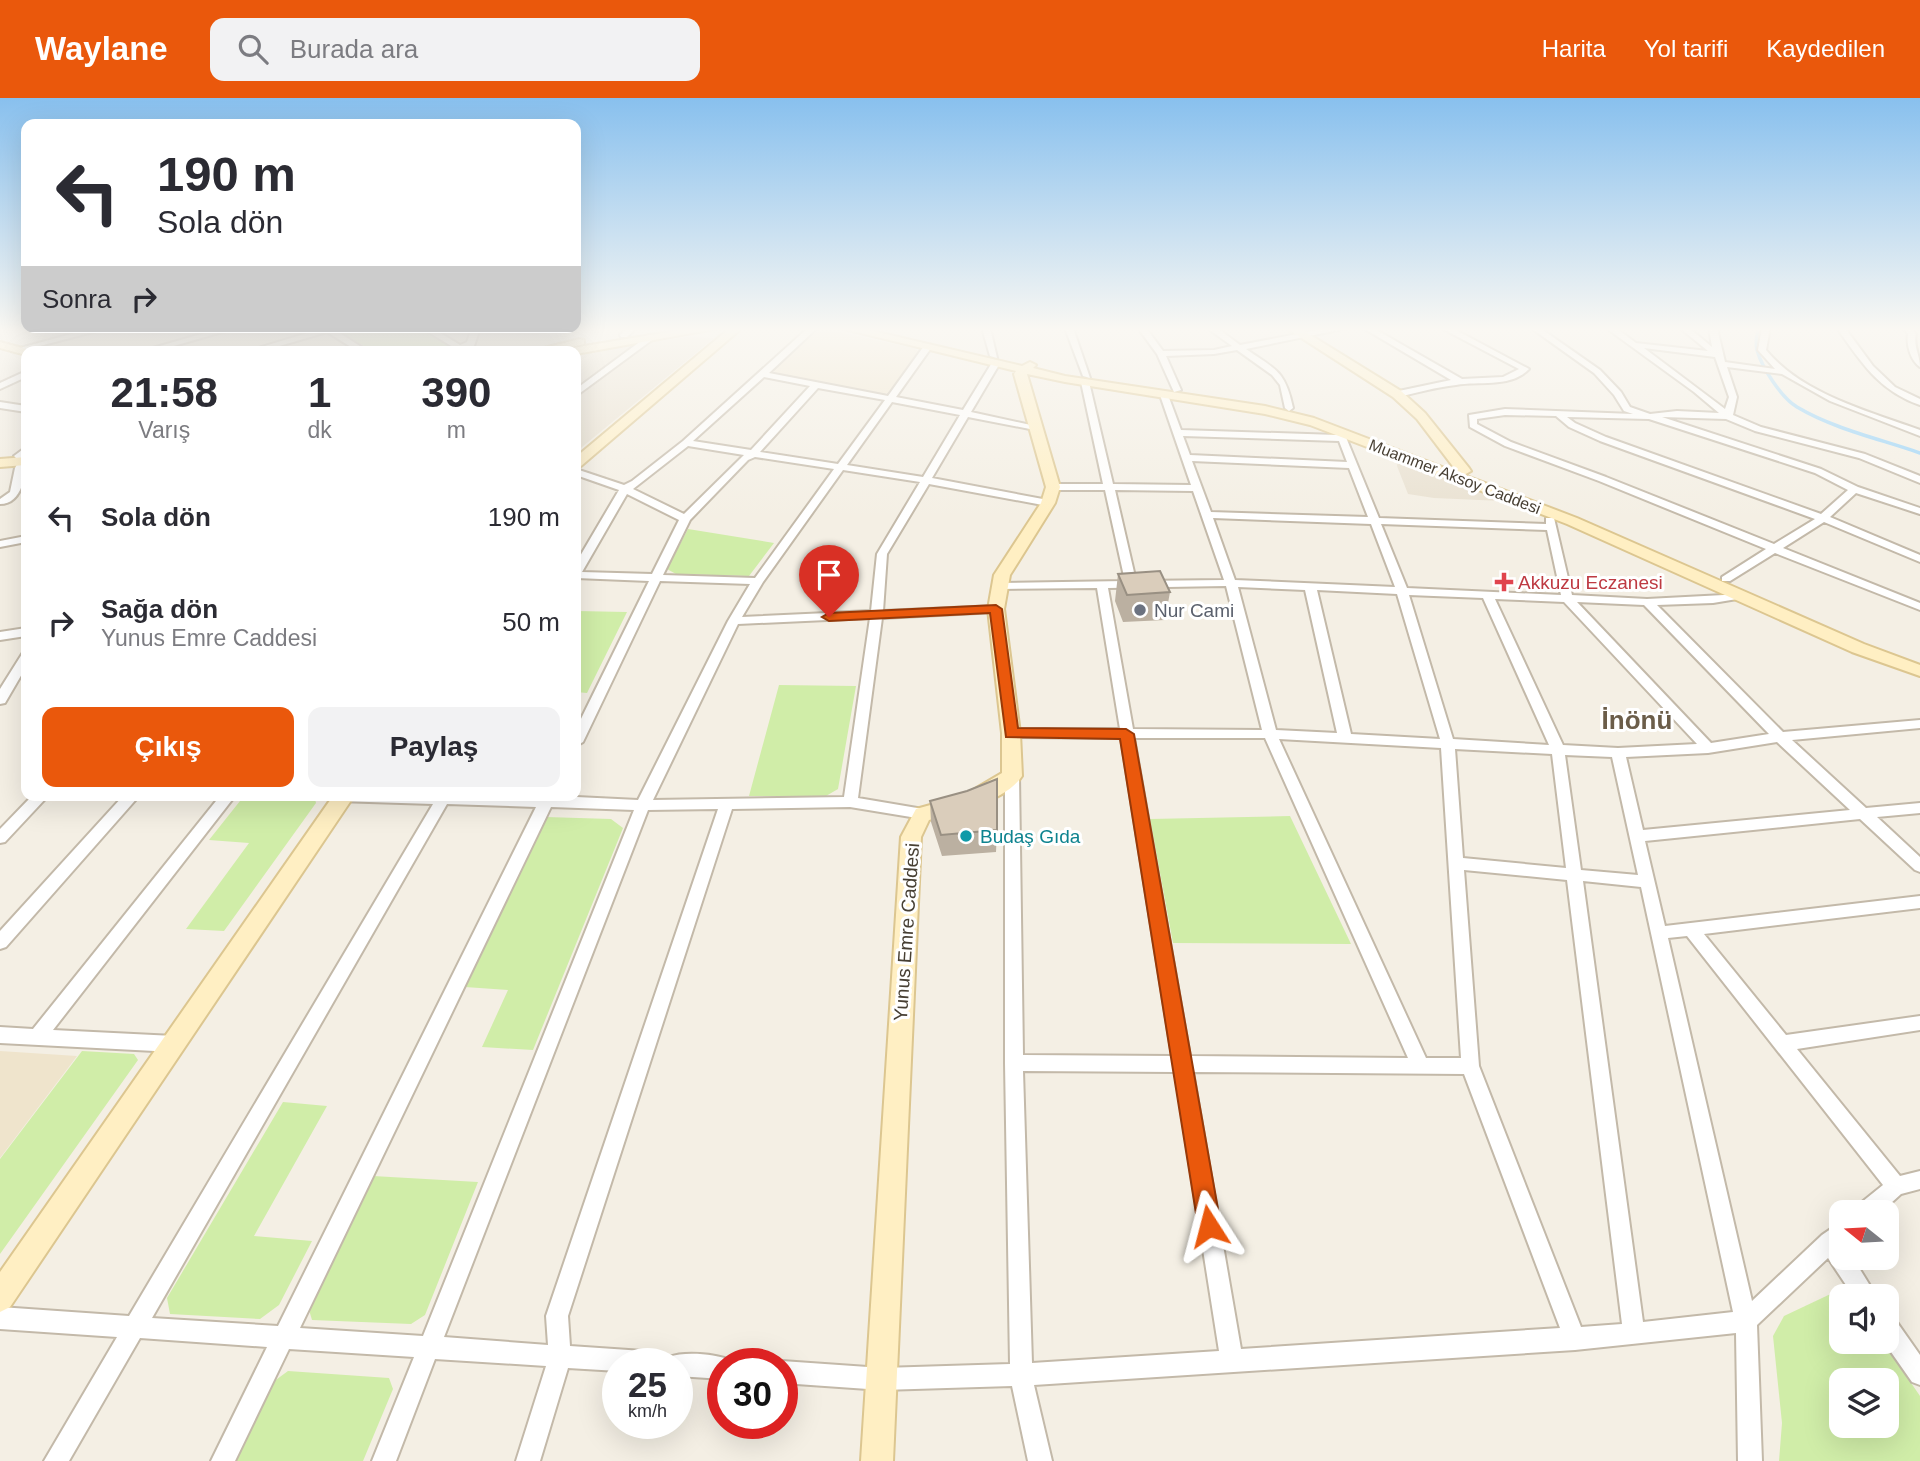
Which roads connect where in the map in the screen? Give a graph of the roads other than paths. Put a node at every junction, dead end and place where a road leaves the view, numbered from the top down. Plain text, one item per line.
1 (661, 392) edge
2 (743, 392) edge
3 (810, 392) edge
4 (851, 392) edge
5 (895, 392) edge
6 (977, 392) edge
7 (1025, 392) edge
8 (1089, 392) edge
9 (1170, 392) junction
10 (1285, 392) edge
11 (1393, 392) edge
12 (1409, 392) edge
13 (1618, 392) edge
14 (1699, 392) edge
15 (1731, 392) edge
16 (1819, 392) edge
17 (1898, 392) edge
18 (1397, 394) junction
19 (890, 399) junction
20 (1920, 402) edge
21 (0, 405) edge
22 (21, 408) edge
23 (1289, 408) junction
24 (965, 414) junction
25 (1558, 414) junction
26 (1728, 416) junction
27 (1647, 417) junction
28 (1035, 427) junction
29 (1177, 433) junction
30 (1920, 433) edge
31 (1341, 435) junction
32 (686, 443) junction
33 (753, 454) junction
34 (0, 455) edge
35 (21, 456) edge
36 (21, 457) edge
37 (1186, 458) junction
38 (581, 459) edge
39 (0, 463) edge
40 (1352, 465) junction
41 (21, 466) edge
42 (841, 467) junction
43 (1464, 471) junction
44 (581, 474) edge
45 (926, 480) junction
46 (1920, 480) edge
47 (1109, 488) junction
48 (1197, 488) junction
49 (625, 489) junction
50 (1854, 489) junction
51 (1050, 495) junction
52 (21, 499) edge
53 (1, 503) edge
54 (1920, 512) edge
55 (1207, 515) junction
56 (1823, 518) junction
57 (685, 519) junction
58 (1550, 520) junction
59 (1374, 521) junction
60 (21, 540) edge
61 (0, 544) edge
62 (1776, 548) junction
63 (1920, 559) edge
64 (581, 565) edge
65 (581, 574) edge
66 (656, 578) junction
67 (1726, 579) junction
68 (758, 581) junction
69 (1231, 583) junction
70 (1102, 584) junction
71 (1131, 584) junction
72 (1000, 586) junction
73 (1310, 586) junction
74 (1401, 589) junction
75 (1487, 593) junction
76 (1739, 596) junction
77 (1567, 598) junction
78 (1647, 602) junction
79 (1920, 607) edge
80 (996, 609) junction
81 (877, 614) junction
82 (734, 621) junction
83 (21, 633) edge
84 (0, 636) edge
85 (1920, 659) edge
86 (21, 665) edge
87 (1920, 671) edge
88 (0, 700) edge
89 (1920, 724) edge
90 (581, 732) edge
91 (1012, 733) junction
92 (1126, 734) junction
93 (1270, 734) junction
94 (1780, 737) junction
95 (1345, 738) junction
96 (1448, 744) junction
97 (1708, 748) junction
98 (1558, 750) junction
99 (1618, 753) junction
100 (1012, 776) junction
101 (36, 801) edge
102 (127, 801) edge
103 (224, 801) edge
104 (341, 801) edge
105 (443, 801) edge
106 (547, 801) edge
107 (566, 801) edge
108 (850, 802) junction
109 (643, 805) junction
110 (726, 806) junction
111 (1920, 808) edge
112 (1863, 813) junction
113 (923, 814) junction
114 (1637, 836) junction
115 (0, 838) edge
116 (1456, 863) junction
117 (1920, 866) edge
118 (1574, 875) junction
119 (1647, 881) junction
120 (1920, 902) edge
121 (1692, 931) junction
122 (1659, 933) junction
123 (0, 942) edge
124 (1920, 1023) edge
125 (0, 1035) edge
126 (37, 1037) junction
127 (1782, 1043) junction
128 (174, 1044) junction
129 (1014, 1063) junction
130 (1182, 1064) junction
131 (1421, 1066) junction
132 (1470, 1066) junction
133 (1920, 1180) edge
134 (1896, 1186) junction
135 (1879, 1200) edge
136 (1829, 1243) edge
137 (0, 1297) edge
138 (0, 1318) edge
139 (1746, 1321) junction
140 (135, 1327) junction
141 (1634, 1334) junction
142 (284, 1337) junction
143 (1575, 1339) junction
144 (1899, 1344) edge
145 (429, 1347) junction
146 (561, 1357) junction
147 (602, 1360) edge
148 (1232, 1361) junction
149 (798, 1373) edge
150 (1920, 1374) edge
151 (1021, 1375) junction
152 (882, 1378) junction
153 (56, 1461) edge
154 (223, 1461) edge
155 (384, 1461) edge
156 (527, 1461) edge
157 (877, 1461) edge
158 (1040, 1461) edge
159 (1750, 1461) edge

1 - 38 main road
2 - 32 street
3 - 33 street
4 - 19 street
5 - 19 street
6 - 24 street
7 - 28 main road
8 - 47 street
9 - 23 main road
9 - 29 street
9 - 31 main road, Muammer Aksoy Caddesi
10 - 23 street
11 - 18 main road
12 - 18 street
13 - 27 street
14 - 26 street
15 - 26 street
16 - 30 street
17 - 20 street
18 - 43 main road
19 - 24 street
19 - 42 street
21 - 22 street
23 - 43 main road
24 - 28 street
24 - 45 street
25 - 27 street
25 - 56 street
25 - 62 street
26 - 27 street
26 - 46 street
27 - 50 street
28 - 51 main road
29 - 31 street
29 - 37 street
31 - 40 street
31 - 58 main road, Muammer Aksoy Caddesi
32 - 33 street
32 - 49 street
33 - 42 street
33 - 57 street
34 - 35 main road
36 - 39 main road
37 - 40 street
37 - 48 street
40 - 59 street
41 - 53 street
42 - 45 street
42 - 68 street
43 - 67 main road
44 - 49 street
45 - 51 street
45 - 81 street
47 - 48 street
47 - 51 street
47 - 71 street
48 - 55 street
49 - 57 street
49 - 64 street
50 - 54 street
50 - 56 street
51 - 72 main road
52 - 53 street
55 - 59 street
55 - 69 street
56 - 62 street
56 - 63 street
57 - 66 street
58 - 59 street
58 - 76 main road, Muammer Aksoy Caddesi
58 - 77 street
59 - 74 street
60 - 61 street
62 - 67 street
62 - 79 street
65 - 66 street
66 - 68 street
66 - 90 street
67 - 85 main road
68 - 82 street
69 - 71 street
69 - 73 street
69 - 93 street
70 - 71 street
70 - 72 street
70 - 92 street
72 - 80 main road
73 - 74 street
73 - 95 street
74 - 75 street
74 - 96 street
75 - 77 street
75 - 98 street
76 - 78 street
76 - 87 main road, Muammer Aksoy Caddesi
77 - 78 street
77 - 97 street
78 - 94 street
80 - 81 street
80 - 91 main road
81 - 82 street
81 - 108 street
82 - 109 street
83 - 84 street
86 - 88 street
89 - 94 street
91 - 92 street
91 - 100 main road
92 - 93 street
92 - 130 street
93 - 95 street
93 - 131 street
94 - 97 street
94 - 112 street
95 - 96 street
96 - 98 street
96 - 116 street
97 - 99 street
98 - 99 street
98 - 118 street
99 - 114 street
100 - 113 main road
100 - 129 street
101 - 115 street
102 - 123 street
103 - 126 street
104 - 128 main road
105 - 140 street
106 - 142 street
107 - 109 street
108 - 110 street
108 - 113 street
109 - 110 street
109 - 145 street
110 - 146 street
111 - 112 street
112 - 114 street
112 - 117 street
113 - 152 main road, Yunus Emre Caddesi
114 - 119 street
116 - 118 street
116 - 132 street
118 - 119 street
118 - 141 street
119 - 122 street
120 - 121 street
121 - 122 street
121 - 127 street
122 - 139 street
124 - 127 street
125 - 126 street
126 - 128 street
127 - 134 street
128 - 137 main road
129 - 130 street
129 - 151 street
130 - 131 street
130 - 148 street
131 - 132 street
132 - 143 street
133 - 134 street
134 - 135 street
136 - 139 street
138 - 140 street
139 - 141 street
139 - 159 street
140 - 142 street
140 - 153 street
141 - 143 street
142 - 145 street
142 - 154 street
143 - 148 street
144 - 150 street
145 - 146 street
145 - 155 street
146 - 147 street
146 - 156 street
148 - 151 street
149 - 152 street
151 - 152 street
151 - 158 street
152 - 157 main road, Yunus Emre Caddesi

